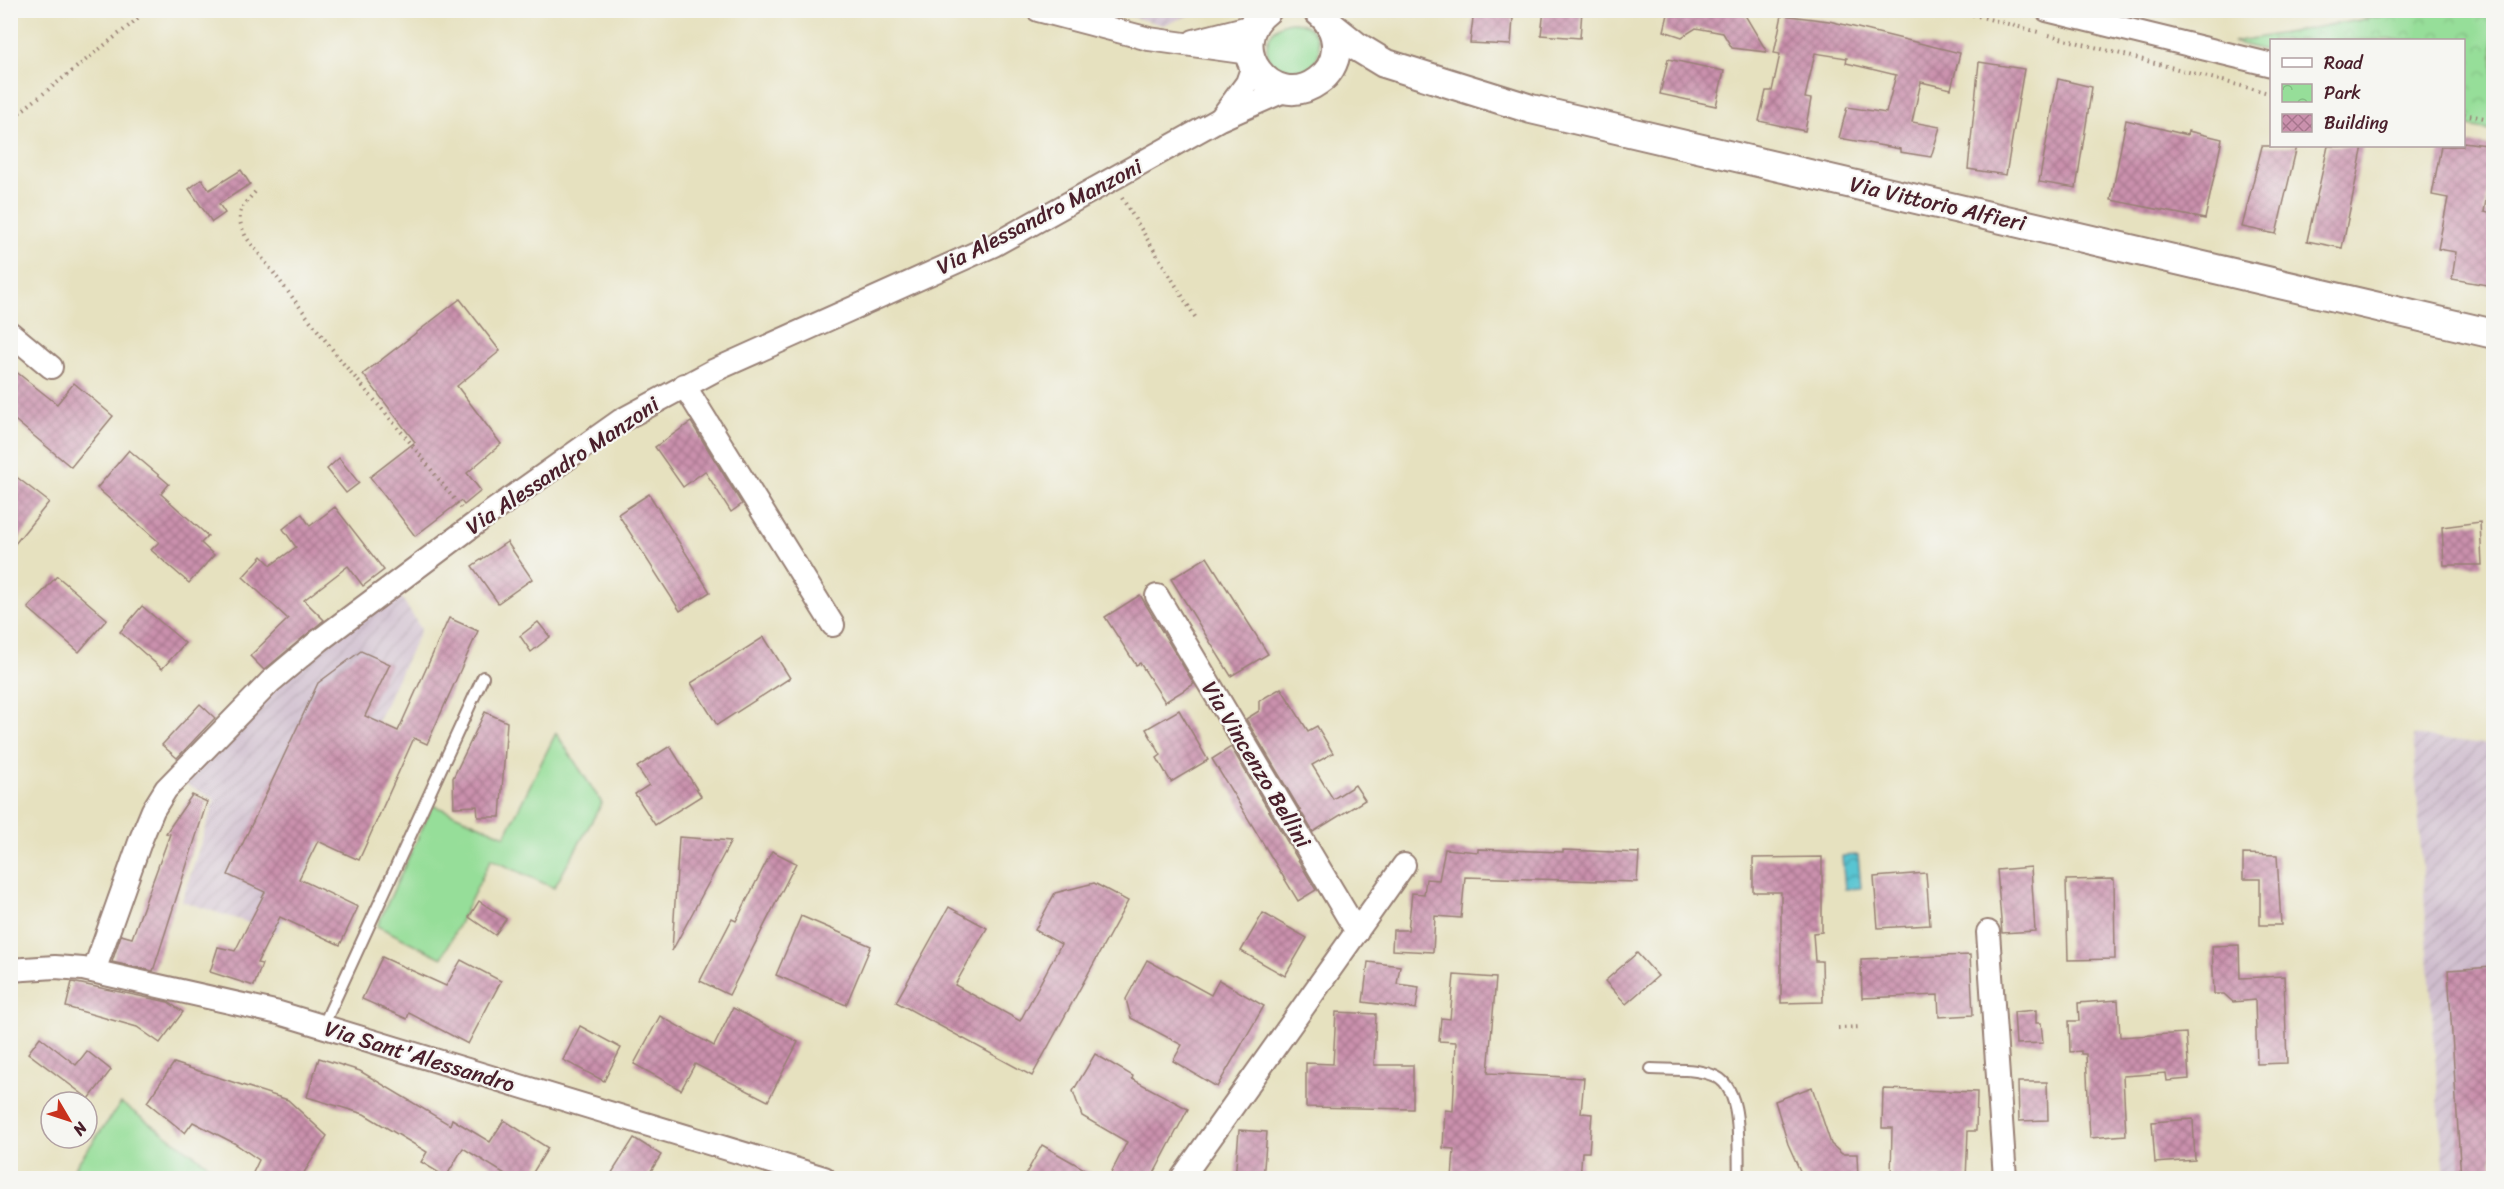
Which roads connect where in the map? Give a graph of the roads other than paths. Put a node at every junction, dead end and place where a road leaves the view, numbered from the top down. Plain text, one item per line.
1 (1038, 10) edge
2 (2047, 10) edge
3 (2083, 14) edge
4 (1323, 15) edge
5 (1256, 39) edge
6 (1384, 63) junction
7 (2270, 65) edge
8 (1332, 66) junction
9 (1286, 90) junction
10 (1220, 119) junction
11 (10, 333) edge
12 (2493, 334) edge
13 (51, 367) dead end
14 (684, 385) junction
15 (1157, 596) dead end
16 (833, 625) dead end
17 (483, 677) dead end
18 (1404, 865) dead end
19 (1357, 932) junction
20 (1988, 932) dead end
21 (10, 970) edge
22 (94, 971) junction
23 (322, 1026) junction
24 (1651, 1069) dead end
25 (824, 1179) edge
26 (1182, 1179) edge
27 (1739, 1179) edge
28 (2005, 1179) edge

1 - 5 street
2 - 3 street
3 - 7 street
4 - 6 street, Via Vittorio Alfieri
4 - 8 street
5 - 9 street
5 - 10 street, Via Alessandro Manzoni
6 - 8 street, Via Vittorio Alfieri
6 - 12 street, Via Vittorio Alfieri
8 - 9 street
9 - 10 street, Via Alessandro Manzoni
10 - 14 street, Via Alessandro Manzoni
11 - 13 street
14 - 16 street
14 - 22 street, Via Alessandro Manzoni
15 - 19 street, Via Vincenzo Bellini
17 - 23 lane
18 - 19 street
19 - 26 street
20 - 28 street
21 - 22 street, Via Sant'Alessandro
22 - 23 street, Via Sant'Alessandro
23 - 25 street, Via Sant'Alessandro
24 - 27 lane

